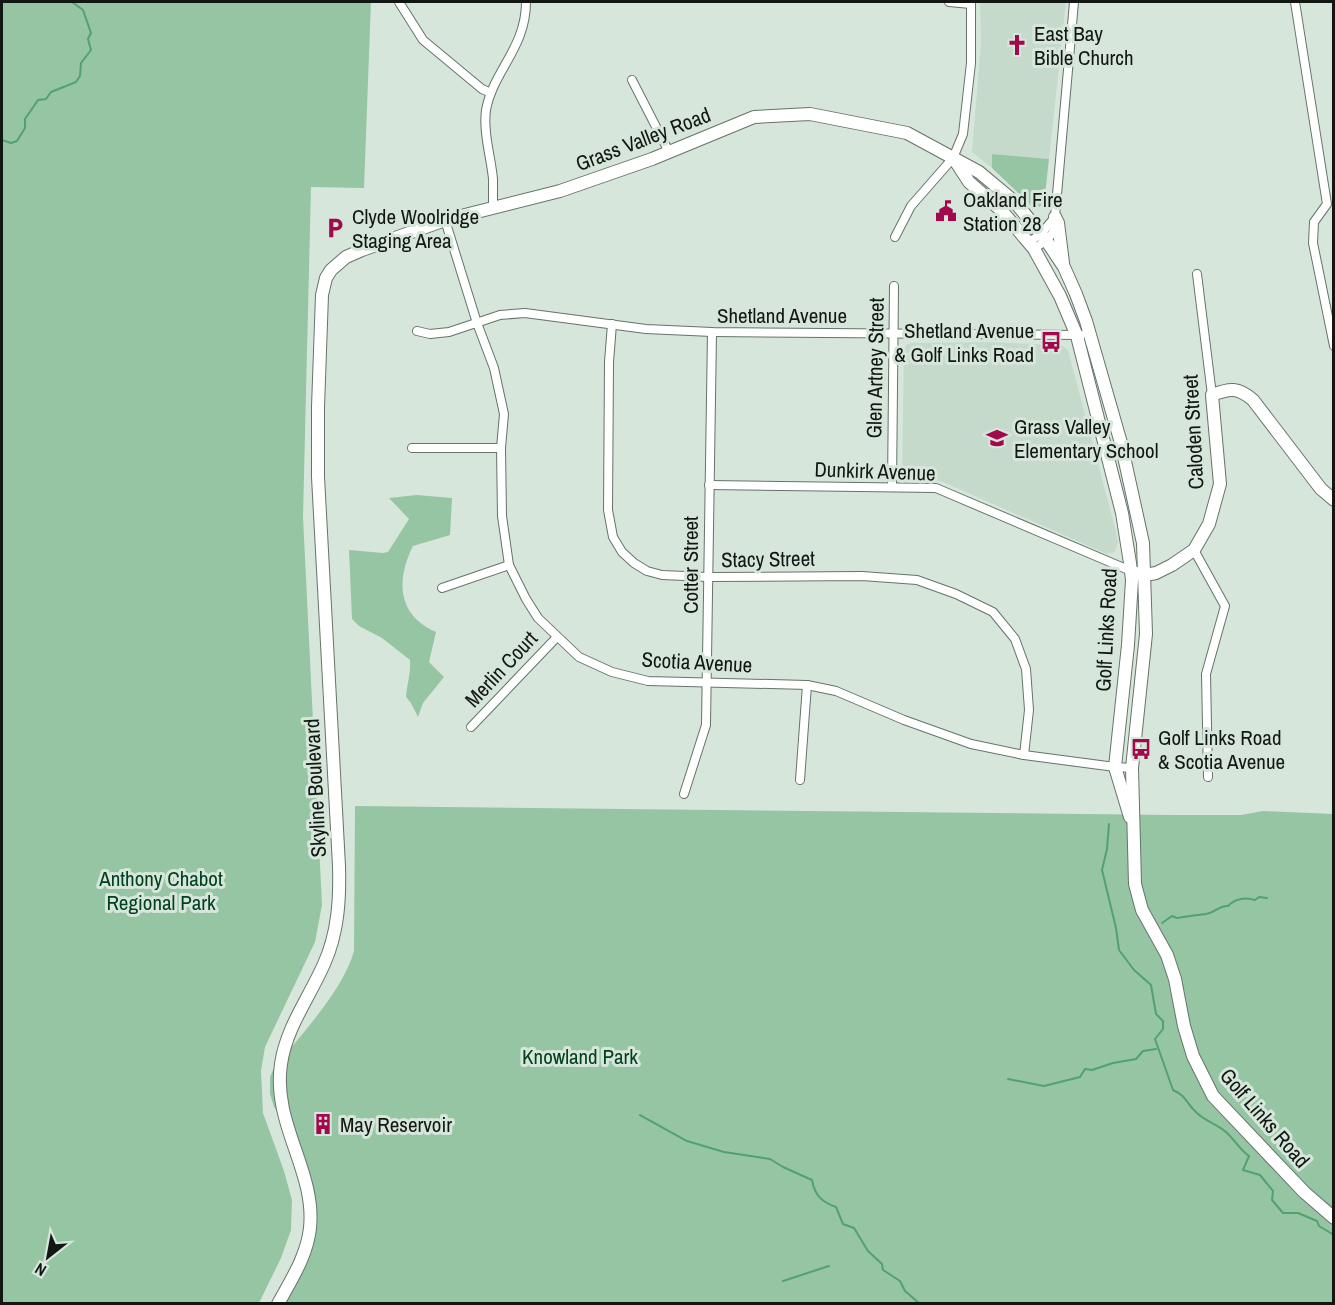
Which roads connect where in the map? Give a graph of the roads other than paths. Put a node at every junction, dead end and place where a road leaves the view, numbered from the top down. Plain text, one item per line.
1 (399, 2) edge
2 (526, 2) edge
3 (949, 2) edge
4 (1074, 2) edge
5 (1294, 2) edge
6 (971, 3) edge
7 (632, 80) dead end
8 (491, 93) junction
9 (669, 152) junction
10 (953, 158) junction
11 (1330, 202) edge
12 (493, 207) junction
13 (1054, 218) junction
14 (445, 220) junction
15 (895, 237) dead end
16 (1044, 237) junction
17 (1031, 245) junction
18 (346, 257) joint
19 (1064, 267) junction
20 (1197, 274) dead end
21 (894, 286) dead end
22 (477, 323) junction
23 (612, 324) junction
24 (417, 331) dead end
25 (712, 332) junction
26 (894, 333) junction
27 (1083, 335) junction
28 (1334, 345) edge
29 (1212, 395) junction
30 (412, 448) dead end
31 (501, 448) junction
32 (709, 485) junction
33 (892, 487) junction
34 (1334, 500) edge
35 (1194, 550) junction
36 (509, 565) junction
37 (1131, 571) junction
38 (1145, 575) junction
39 (708, 577) junction
40 (442, 588) dead end
41 (557, 637) junction
42 (707, 684) junction
43 (807, 685) junction
44 (471, 727) dead end
45 (1024, 756) junction
46 (1115, 767) junction
47 (1132, 768) junction
48 (1208, 777) dead end
49 (800, 780) dead end
50 (684, 794) dead end
51 (1133, 826) junction
52 (1334, 1218) edge
53 (278, 1304) edge

1 - 8 street
2 - 8 street
3 - 6 street
4 - 13 street
5 - 11 street
6 - 10 street
7 - 9 street
8 - 12 street
9 - 10 main road, Grass Valley Road
9 - 12 main road, Grass Valley Road
10 - 15 street
10 - 16 main road, Grass Valley Road
10 - 17 main road, Grass Valley Road
11 - 28 street
12 - 14 main road, Grass Valley Road
13 - 16 street
13 - 19 main road
14 - 18 main road, Grass Valley Road
14 - 22 street, Scotia Avenue
16 - 17 street
16 - 19 main road, Golf Links Road
17 - 27 main road, Golf Links Road
18 - 53 main road, Skyline Boulevard
19 - 27 main road, Golf Links Road
20 - 29 street, Caloden Street
21 - 26 street, Glen Artney Street
22 - 23 street, Shetland Avenue
22 - 24 street, Shetland Avenue
22 - 31 street, Scotia Avenue
23 - 25 street, Shetland Avenue
23 - 39 street, Stacy Street
25 - 26 street, Shetland Avenue
25 - 32 street, Cotter Street
26 - 27 street, Shetland Avenue
26 - 33 street, Glen Artney Street
27 - 37 main road, Golf Links Road
27 - 38 main road, Golf Links Road
29 - 34 main road
29 - 35 main road, Caloden Street
30 - 31 street
31 - 36 street, Scotia Avenue
32 - 33 street, Dunkirk Avenue
32 - 39 street, Cotter Street
33 - 37 street, Dunkirk Avenue
35 - 38 main road, Caloden Street
35 - 48 street
36 - 40 street
36 - 41 street, Scotia Avenue
37 - 38 main road
37 - 46 main road, Golf Links Road
38 - 47 main road, Golf Links Road
39 - 42 street, Cotter Street
39 - 45 street, Stacy Street
41 - 42 street, Scotia Avenue
41 - 44 street, Merlin Court
42 - 43 street, Scotia Avenue
42 - 50 street, Cotter Street
43 - 45 street, Scotia Avenue
43 - 49 street
45 - 46 street, Scotia Avenue
46 - 47 street, Scotia Avenue
46 - 51 main road, Golf Links Road
47 - 51 main road, Golf Links Road
51 - 52 main road, Golf Links Road

